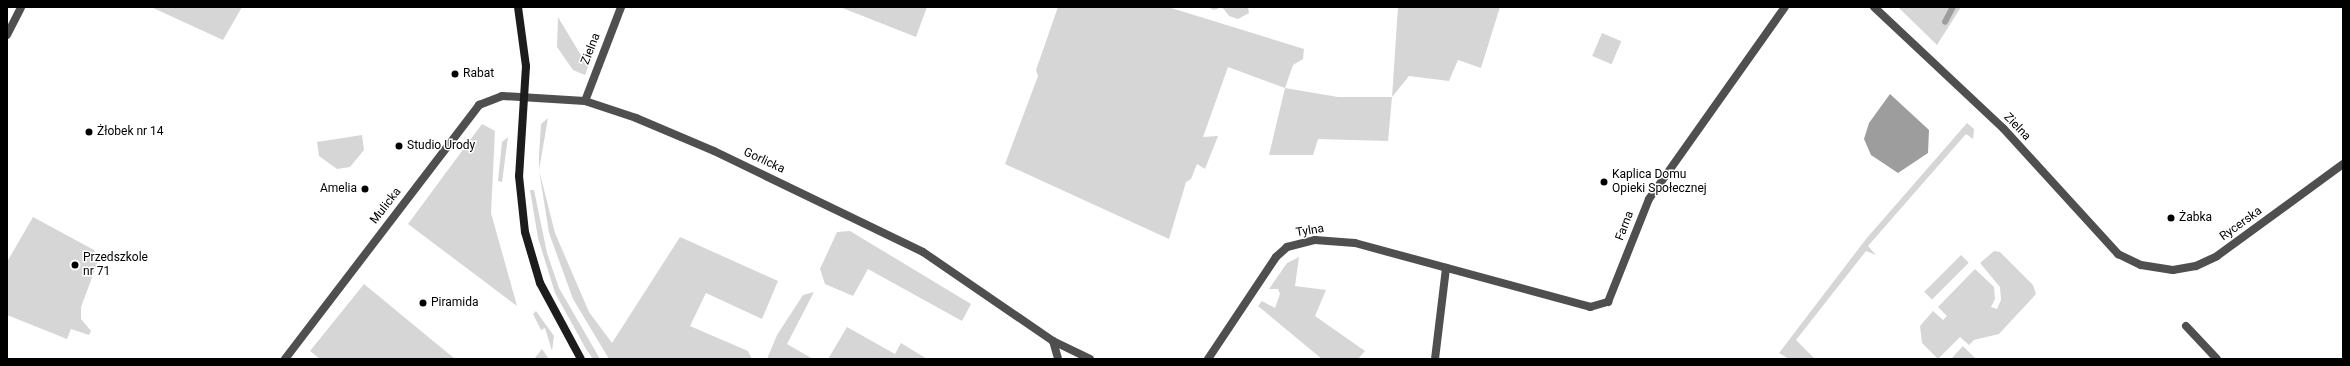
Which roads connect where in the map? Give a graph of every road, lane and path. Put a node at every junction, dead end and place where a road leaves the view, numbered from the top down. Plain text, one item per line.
1 (20, 7) edge
2 (518, 7) edge
3 (621, 7) edge
4 (1785, 7) edge
5 (1874, 7) edge
6 (7, 35) edge
7 (523, 96) junction
8 (585, 101) junction
9 (2343, 164) edge
10 (2141, 265) joint
11 (1446, 268) junction
12 (2186, 326) dead end
13 (1053, 341) junction
14 (285, 359) edge
15 (581, 359) edge
16 (1058, 359) edge
17 (1090, 359) edge
18 (1208, 359) edge
19 (1435, 359) edge
20 (2217, 359) edge

1 - 6 street
2 - 7 street
3 - 8 street, Zielna
4 - 11 street, Farna
5 - 10 street, Zielna
7 - 8 street, Gorlicka
7 - 14 street, Mulicka
7 - 15 street
8 - 13 street, Gorlicka
9 - 10 street, Rycerska
11 - 18 street, Tylna
11 - 19 street
12 - 20 street
13 - 16 street
13 - 17 street, Gorlicka

